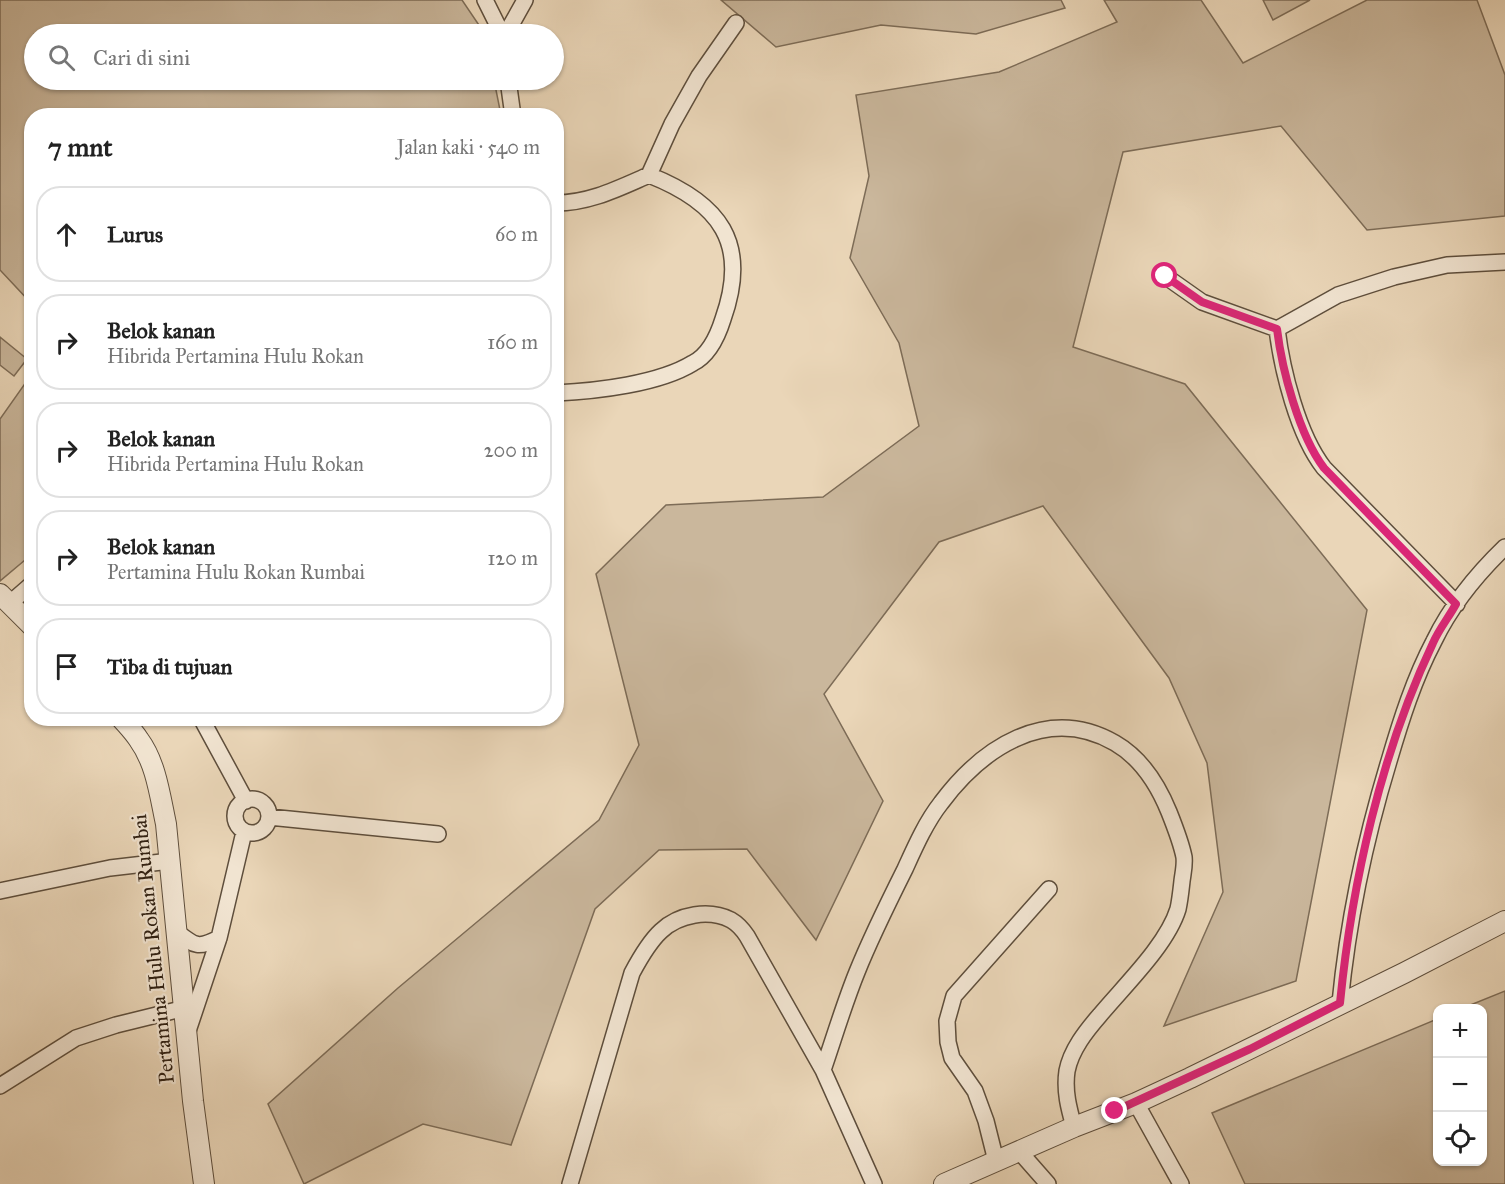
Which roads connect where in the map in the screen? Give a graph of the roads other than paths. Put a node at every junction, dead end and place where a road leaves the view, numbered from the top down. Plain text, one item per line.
1 (485, 0) edge
2 (525, 0) edge
3 (736, 23) dead end
4 (498, 24) edge
5 (510, 24) edge
6 (509, 90) edge
7 (512, 108) edge
8 (649, 176) junction
9 (564, 203) edge
10 (1505, 262) edge
11 (1165, 276) dead end
12 (1277, 329) junction
13 (564, 393) edge
14 (1505, 547) edge
15 (24, 588) edge
16 (5, 599) edge
17 (1456, 604) junction
18 (24, 618) edge
19 (128, 726) edge
20 (205, 726) edge
21 (246, 801) junction
22 (268, 817) junction
23 (244, 832) junction
24 (438, 834) dead end
25 (170, 861) junction
26 (1049, 889) dead end
27 (0, 891) edge
28 (1505, 921) edge
29 (177, 932) junction
30 (219, 938) junction
31 (1340, 1003) junction
32 (185, 1008) junction
33 (187, 1035) junction
34 (823, 1070) junction
35 (0, 1086) edge
36 (1136, 1103) junction
37 (1074, 1127) junction
38 (1019, 1151) junction
39 (996, 1161) junction
40 (204, 1184) edge
41 (570, 1184) edge
42 (874, 1184) edge
43 (944, 1184) edge
44 (1048, 1184) edge
45 (1181, 1184) edge

1 - 4 street
2 - 5 street
3 - 8 street
6 - 7 street
8 - 9 street
8 - 13 street
10 - 12 street
11 - 12 street
12 - 17 street
14 - 17 street
15 - 16 street
16 - 18 street
17 - 31 street
19 - 25 street, Pertamina Hulu Rokan Rumbai
20 - 21 street
21 - 22 street
21 - 23 street
22 - 23 street
22 - 24 street
23 - 30 street
25 - 27 street
25 - 29 street, Pertamina Hulu Rokan Rumbai
26 - 39 street
28 - 31 street
29 - 30 street
29 - 32 street, Pertamina Hulu Rokan Rumbai
30 - 33 street
31 - 36 street
32 - 33 street, Pertamina Hulu Rokan Rumbai
32 - 35 street
33 - 40 street, Pertamina Hulu Rokan Rumbai
34 - 37 street
34 - 41 street
34 - 42 street
36 - 37 street
36 - 45 street
37 - 38 street
38 - 39 street
38 - 44 street
39 - 43 street

